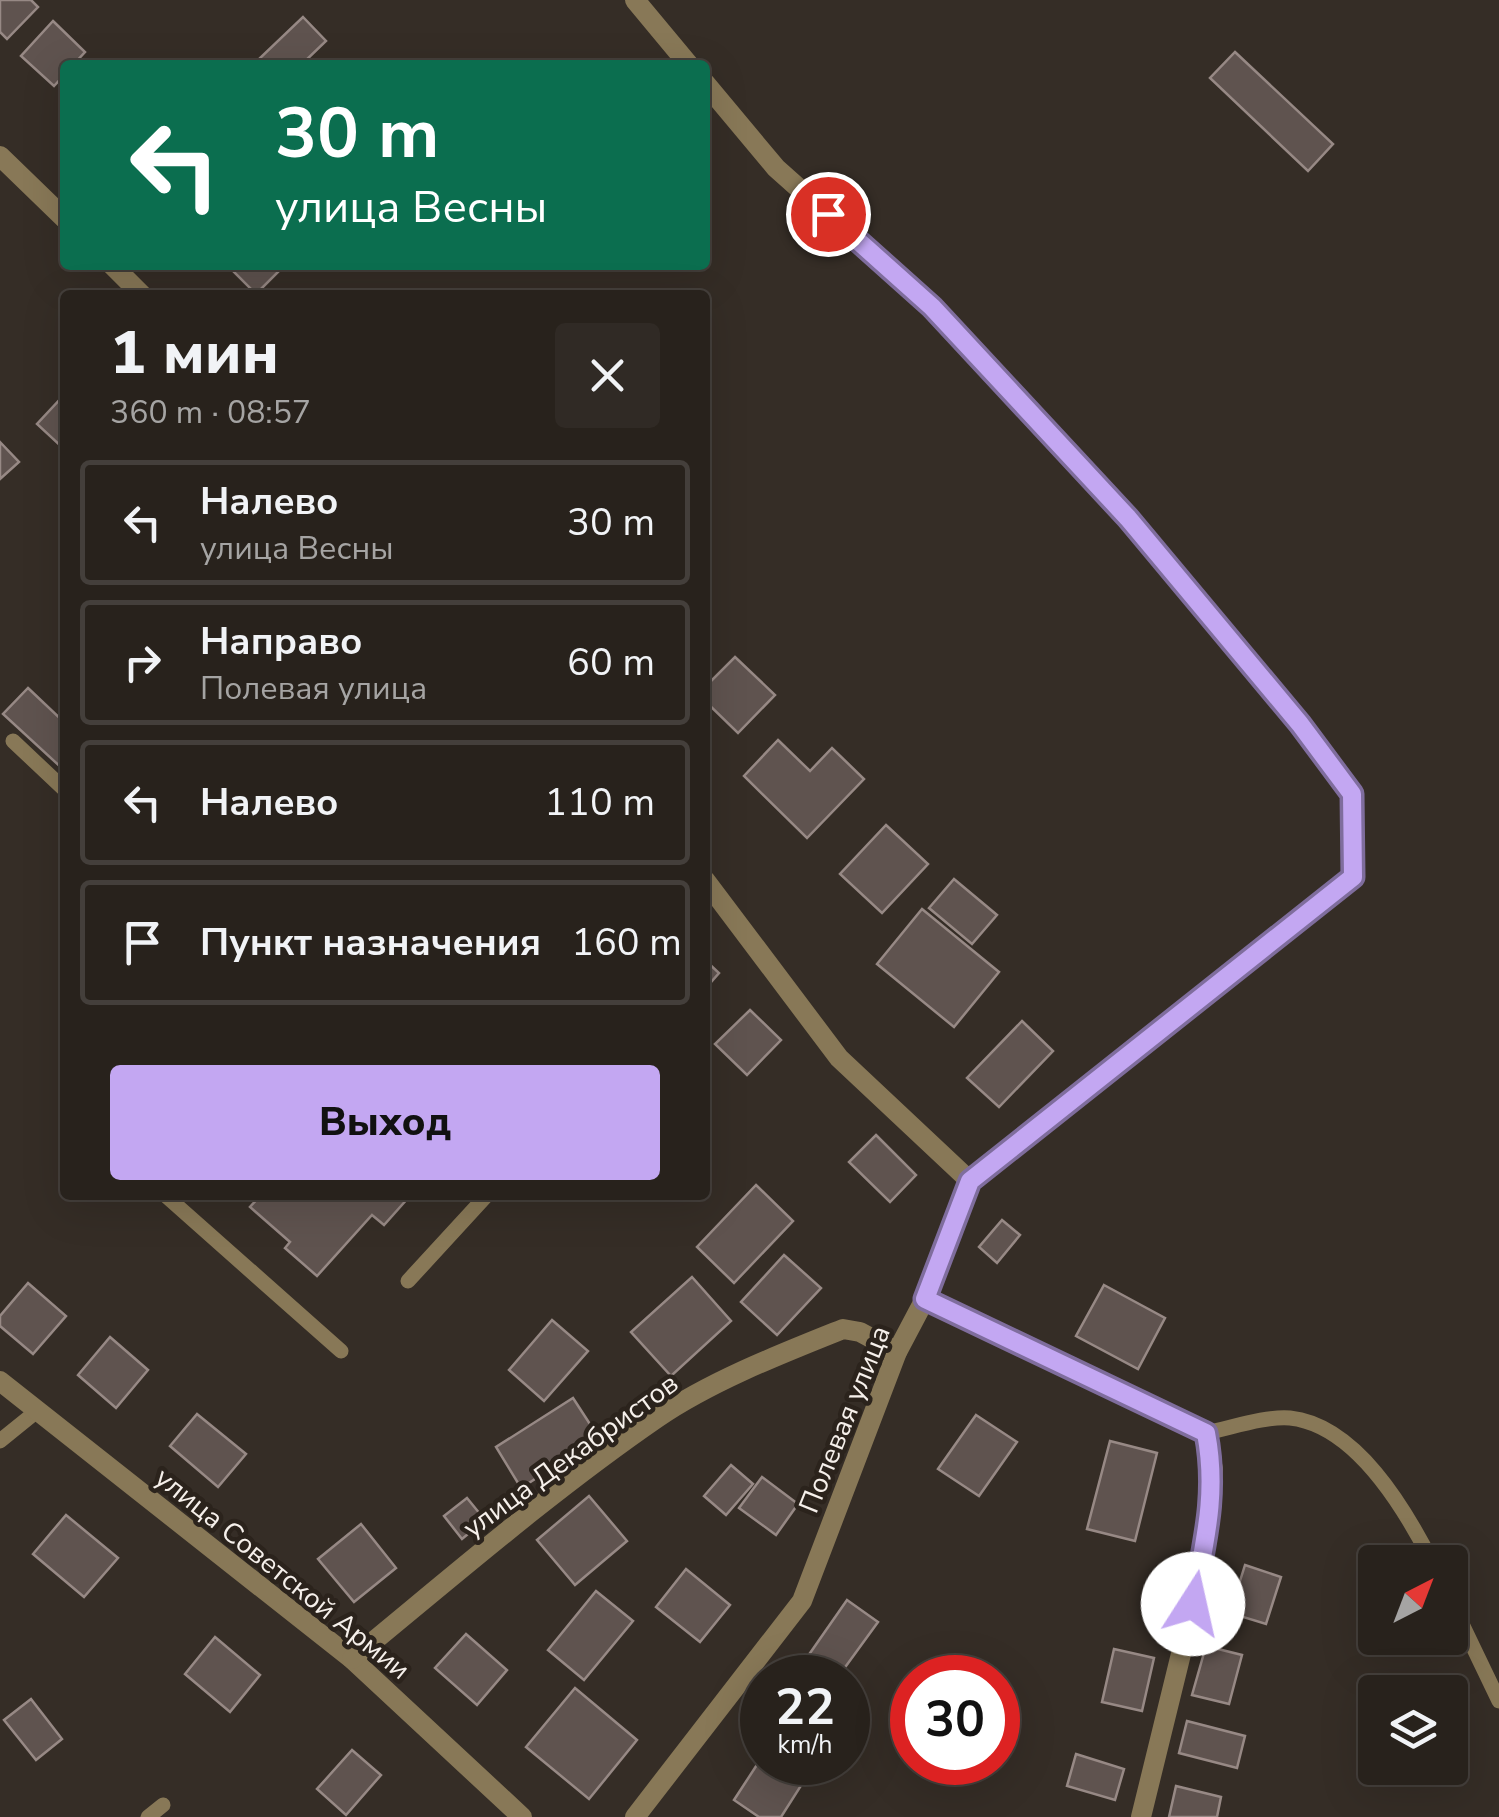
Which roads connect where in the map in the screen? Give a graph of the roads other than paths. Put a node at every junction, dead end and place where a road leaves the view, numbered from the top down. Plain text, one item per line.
1 (635, 0) edge
2 (686, 60) edge
3 (710, 90) edge
4 (0, 156) edge
5 (60, 214) edge
6 (117, 270) edge
7 (137, 290) edge
8 (12, 741) dead end
9 (60, 785) edge
10 (710, 887) edge
11 (970, 1181) junction
12 (171, 1200) edge
13 (482, 1200) edge
14 (408, 1281) dead end
15 (925, 1299) junction
16 (340, 1351) dead end
17 (897, 1352) junction
18 (0, 1381) edge
19 (37, 1411) junction
20 (1206, 1433) junction
21 (0, 1441) edge
22 (1422, 1545) edge
23 (1468, 1636) edge
24 (352, 1659) junction
25 (1499, 1701) edge
26 (163, 1805) dead end
27 (148, 1817) edge
28 (522, 1817) edge
29 (636, 1817) edge
30 (1141, 1817) edge

1 - 2 street
3 - 11 street
4 - 5 street
6 - 7 street
8 - 9 lane
10 - 11 street
11 - 15 street, Полевая улица
12 - 16 lane
13 - 14 lane
15 - 17 street, Полевая улица
15 - 20 street
17 - 24 street, улица Декабристов
17 - 29 street, Полевая улица
18 - 19 street, улица Советской Армии
19 - 21 lane
19 - 24 street, улица Советской Армии
20 - 22 lane
20 - 30 street
23 - 25 lane
24 - 28 street, улица Советской Армии
26 - 27 lane

